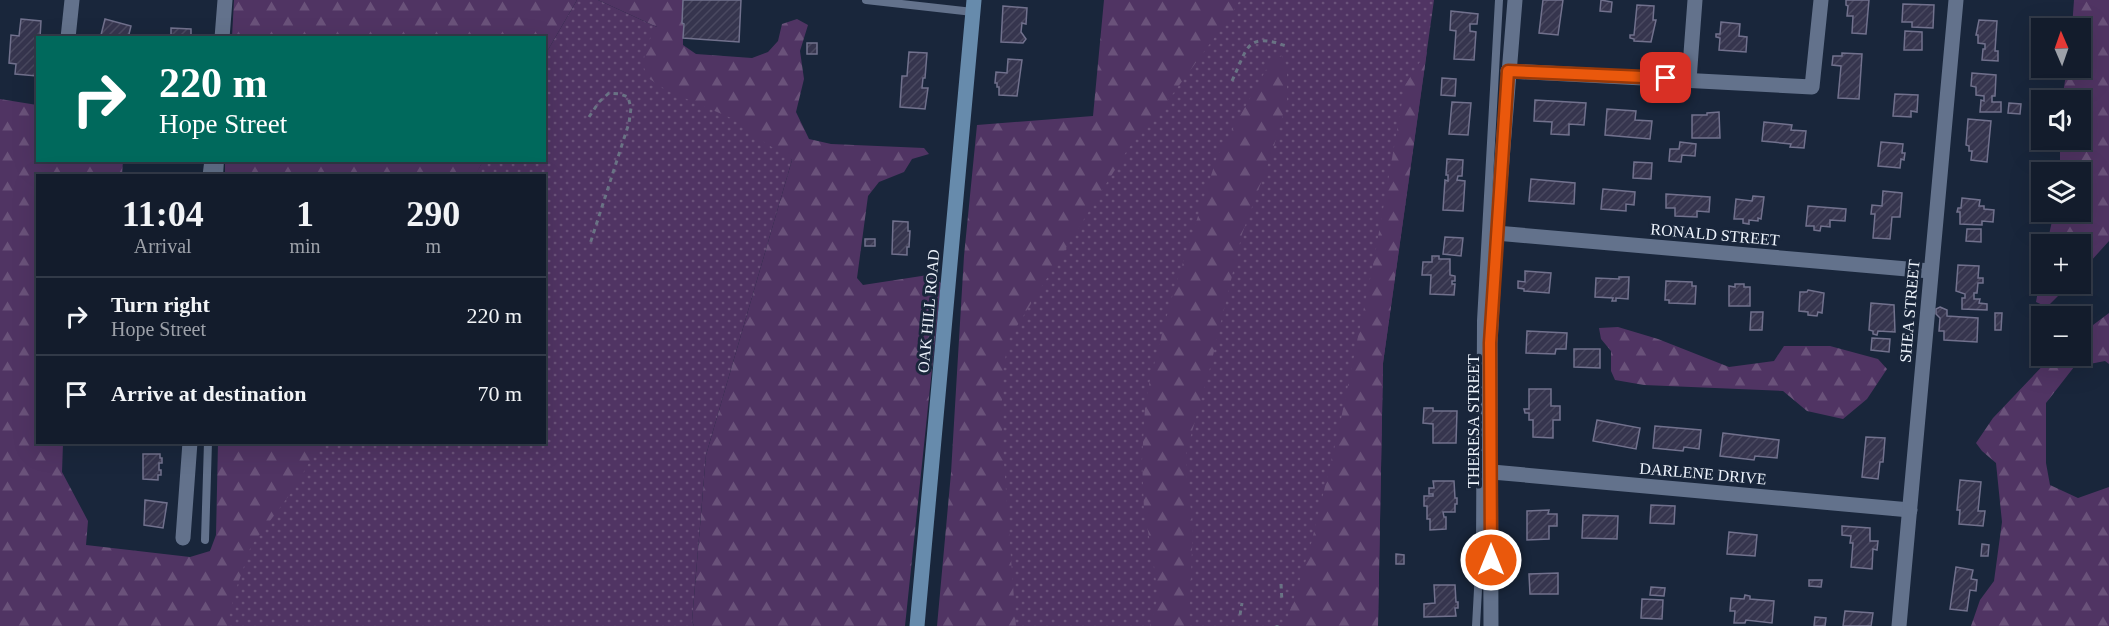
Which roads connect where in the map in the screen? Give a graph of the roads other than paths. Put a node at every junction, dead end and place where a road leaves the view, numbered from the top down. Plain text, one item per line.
1 (72, 0) edge
2 (225, 0) edge
3 (866, 0) edge
4 (1499, 0) edge
5 (1515, 0) edge
6 (1695, 0) edge
7 (1821, 0) edge
8 (1956, 0) edge
9 (973, 6) edge
10 (68, 36) edge
11 (223, 36) edge
12 (1508, 71) junction
13 (1689, 80) junction
14 (1496, 233) junction
15 (1930, 272) junction
16 (190, 444) edge
17 (208, 444) edge
18 (1492, 472) junction
19 (1910, 510) junction
20 (183, 538) dead end
21 (205, 540) dead end
22 (917, 626) edge
23 (1476, 626) edge
24 (1491, 626) edge
25 (1899, 626) edge

1 - 10 street
2 - 11 street
3 - 9 lane
4 - 23 lane
5 - 12 street, THERESA STREET
6 - 13 street
7 - 13 street
8 - 15 street, SHEA STREET
9 - 22 street, OAK HILL ROAD
12 - 13 street
12 - 14 street, THERESA STREET
14 - 15 street, RONALD STREET
14 - 18 street, THERESA STREET
15 - 19 street, SHEA STREET
16 - 20 street
17 - 21 lane
18 - 19 street, DARLENE DRIVE
18 - 24 street, THERESA STREET
19 - 25 street, SHEA STREET

